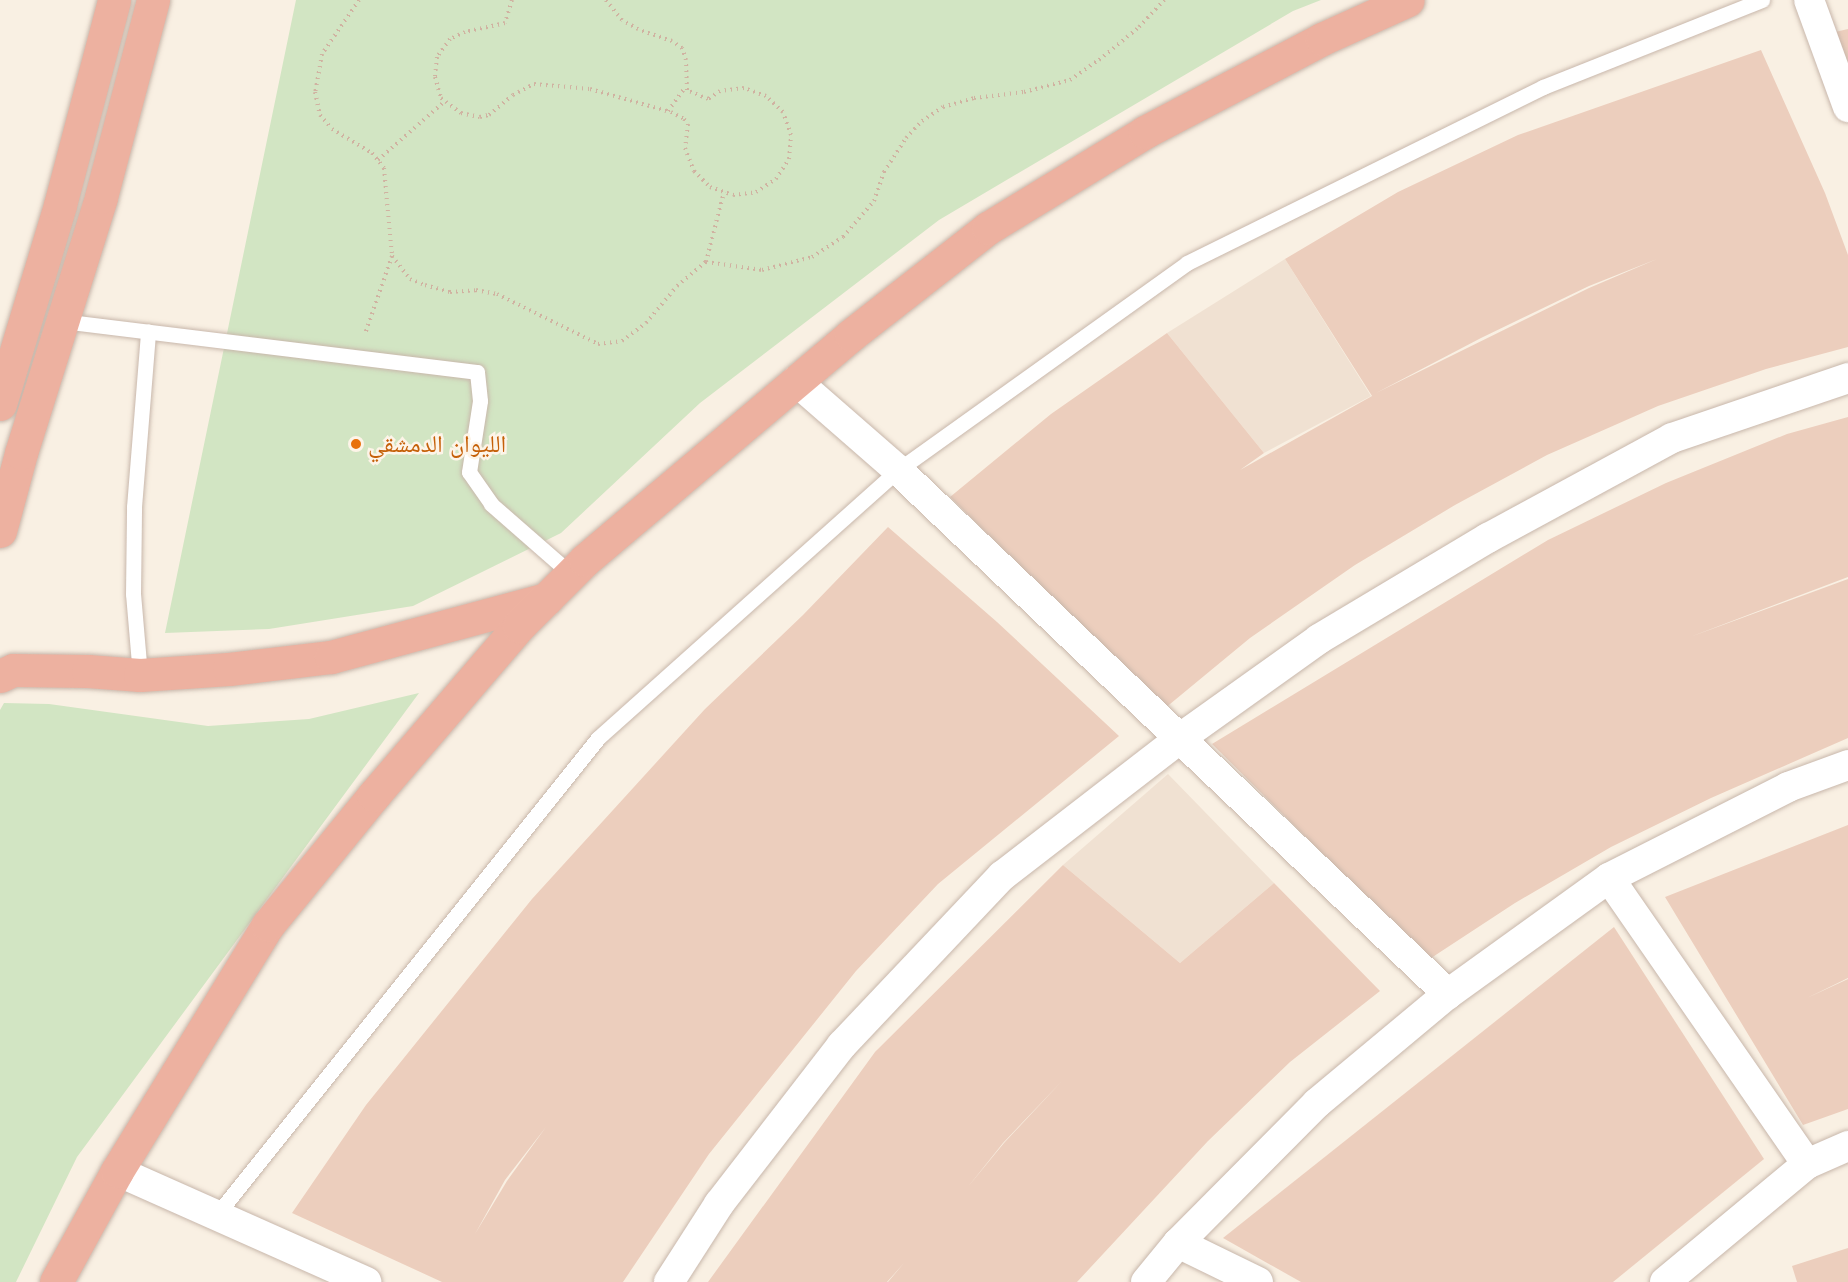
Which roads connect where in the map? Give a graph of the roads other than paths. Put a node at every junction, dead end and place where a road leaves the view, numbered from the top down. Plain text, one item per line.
1 (114, 0) edge
2 (153, 0) edge
3 (1408, 0) edge
4 (1762, 0) edge
5 (1809, 0) edge
6 (1848, 107) edge
7 (62, 321) junction
8 (148, 332) junction
9 (1848, 378) edge
10 (796, 381) junction
11 (0, 404) edge
12 (898, 470) junction
13 (0, 531) edge
14 (571, 574) junction
15 (547, 599) junction
16 (140, 675) junction
17 (0, 676) edge
18 (1179, 739) junction
19 (1848, 765) edge
20 (1610, 878) junction
21 (1448, 994) junction
22 (1848, 1146) edge
23 (1807, 1164) junction
24 (117, 1171) junction
25 (215, 1217) junction
26 (1178, 1243) junction
27 (56, 1282) edge
28 (366, 1282) edge
29 (669, 1282) edge
30 (1146, 1282) edge
31 (1258, 1282) edge
32 (1665, 1282) edge

1 - 11 highway
2 - 7 highway
3 - 10 highway
4 - 12 lane
5 - 6 street
7 - 8 lane
7 - 13 highway
8 - 14 lane
8 - 16 lane
9 - 18 street
10 - 12 street
10 - 14 highway
12 - 18 street
12 - 25 lane
14 - 15 highway
15 - 16 highway
15 - 24 highway
16 - 17 highway
18 - 21 street
18 - 29 street
19 - 20 street
20 - 21 street
20 - 23 street
21 - 26 street
22 - 23 street
23 - 32 street
24 - 25 street
24 - 27 highway
25 - 28 street
26 - 30 street
26 - 31 street

